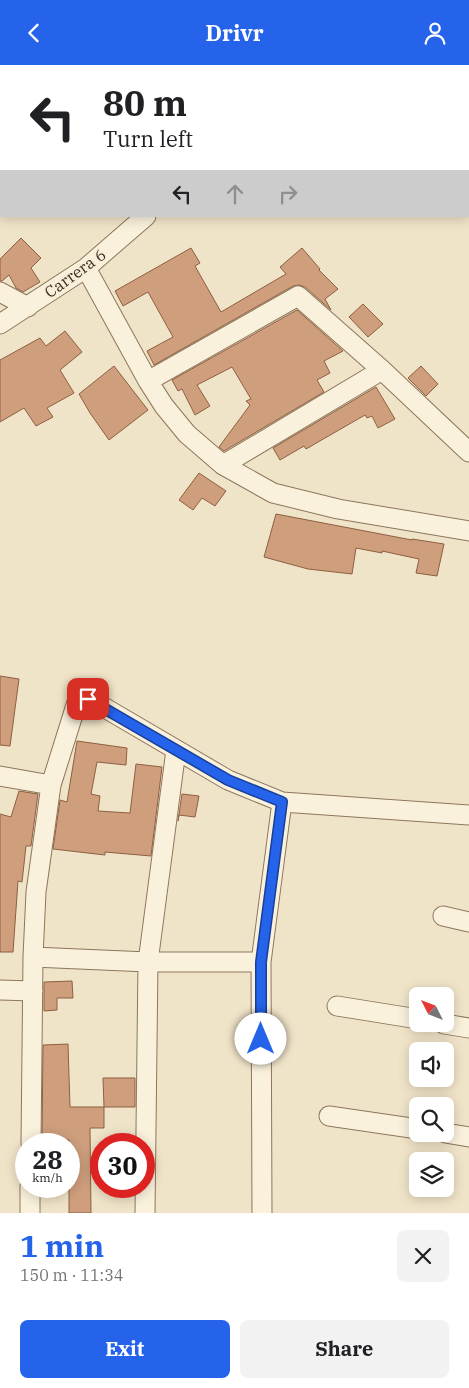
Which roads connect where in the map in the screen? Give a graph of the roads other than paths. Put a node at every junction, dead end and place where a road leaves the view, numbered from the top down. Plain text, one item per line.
1 (145, 217) edge
2 (86, 268) junction
3 (0, 292) edge
4 (28, 307) junction
5 (0, 324) edge
6 (382, 370) junction
7 (148, 381) junction
8 (469, 452) edge
9 (223, 465) junction
10 (469, 531) edge
11 (176, 750) junction
12 (0, 776) edge
13 (52, 785) junction
14 (282, 802) junction
15 (469, 815) edge
16 (442, 916) dead end
17 (469, 922) edge
18 (33, 957) junction
19 (148, 962) junction
20 (261, 962) junction
21 (0, 990) edge
22 (33, 991) junction
23 (336, 1006) dead end
24 (409, 1018) edge
25 (454, 1026) edge
26 (469, 1028) edge
27 (330, 1116) dead end
28 (409, 1128) edge
29 (31, 1133) edge
30 (454, 1134) edge
31 (469, 1137) edge
32 (30, 1198) edge
33 (30, 1213) edge
34 (145, 1213) edge
35 (262, 1213) edge

1 - 2 street, Carrera 6
2 - 4 street, Carrera 6
2 - 7 street
3 - 4 street
4 - 5 street, Carrera 6
6 - 7 street
6 - 8 street
6 - 9 street
7 - 9 street
9 - 10 street
11 - 13 street
11 - 14 street
11 - 19 street
12 - 13 street
13 - 18 street
14 - 15 street
14 - 20 street
16 - 17 street
18 - 19 street
18 - 22 street
19 - 20 street
19 - 34 street
20 - 35 street
21 - 22 street
22 - 29 street
23 - 24 street
25 - 26 street
27 - 28 street
30 - 31 street
32 - 33 street

